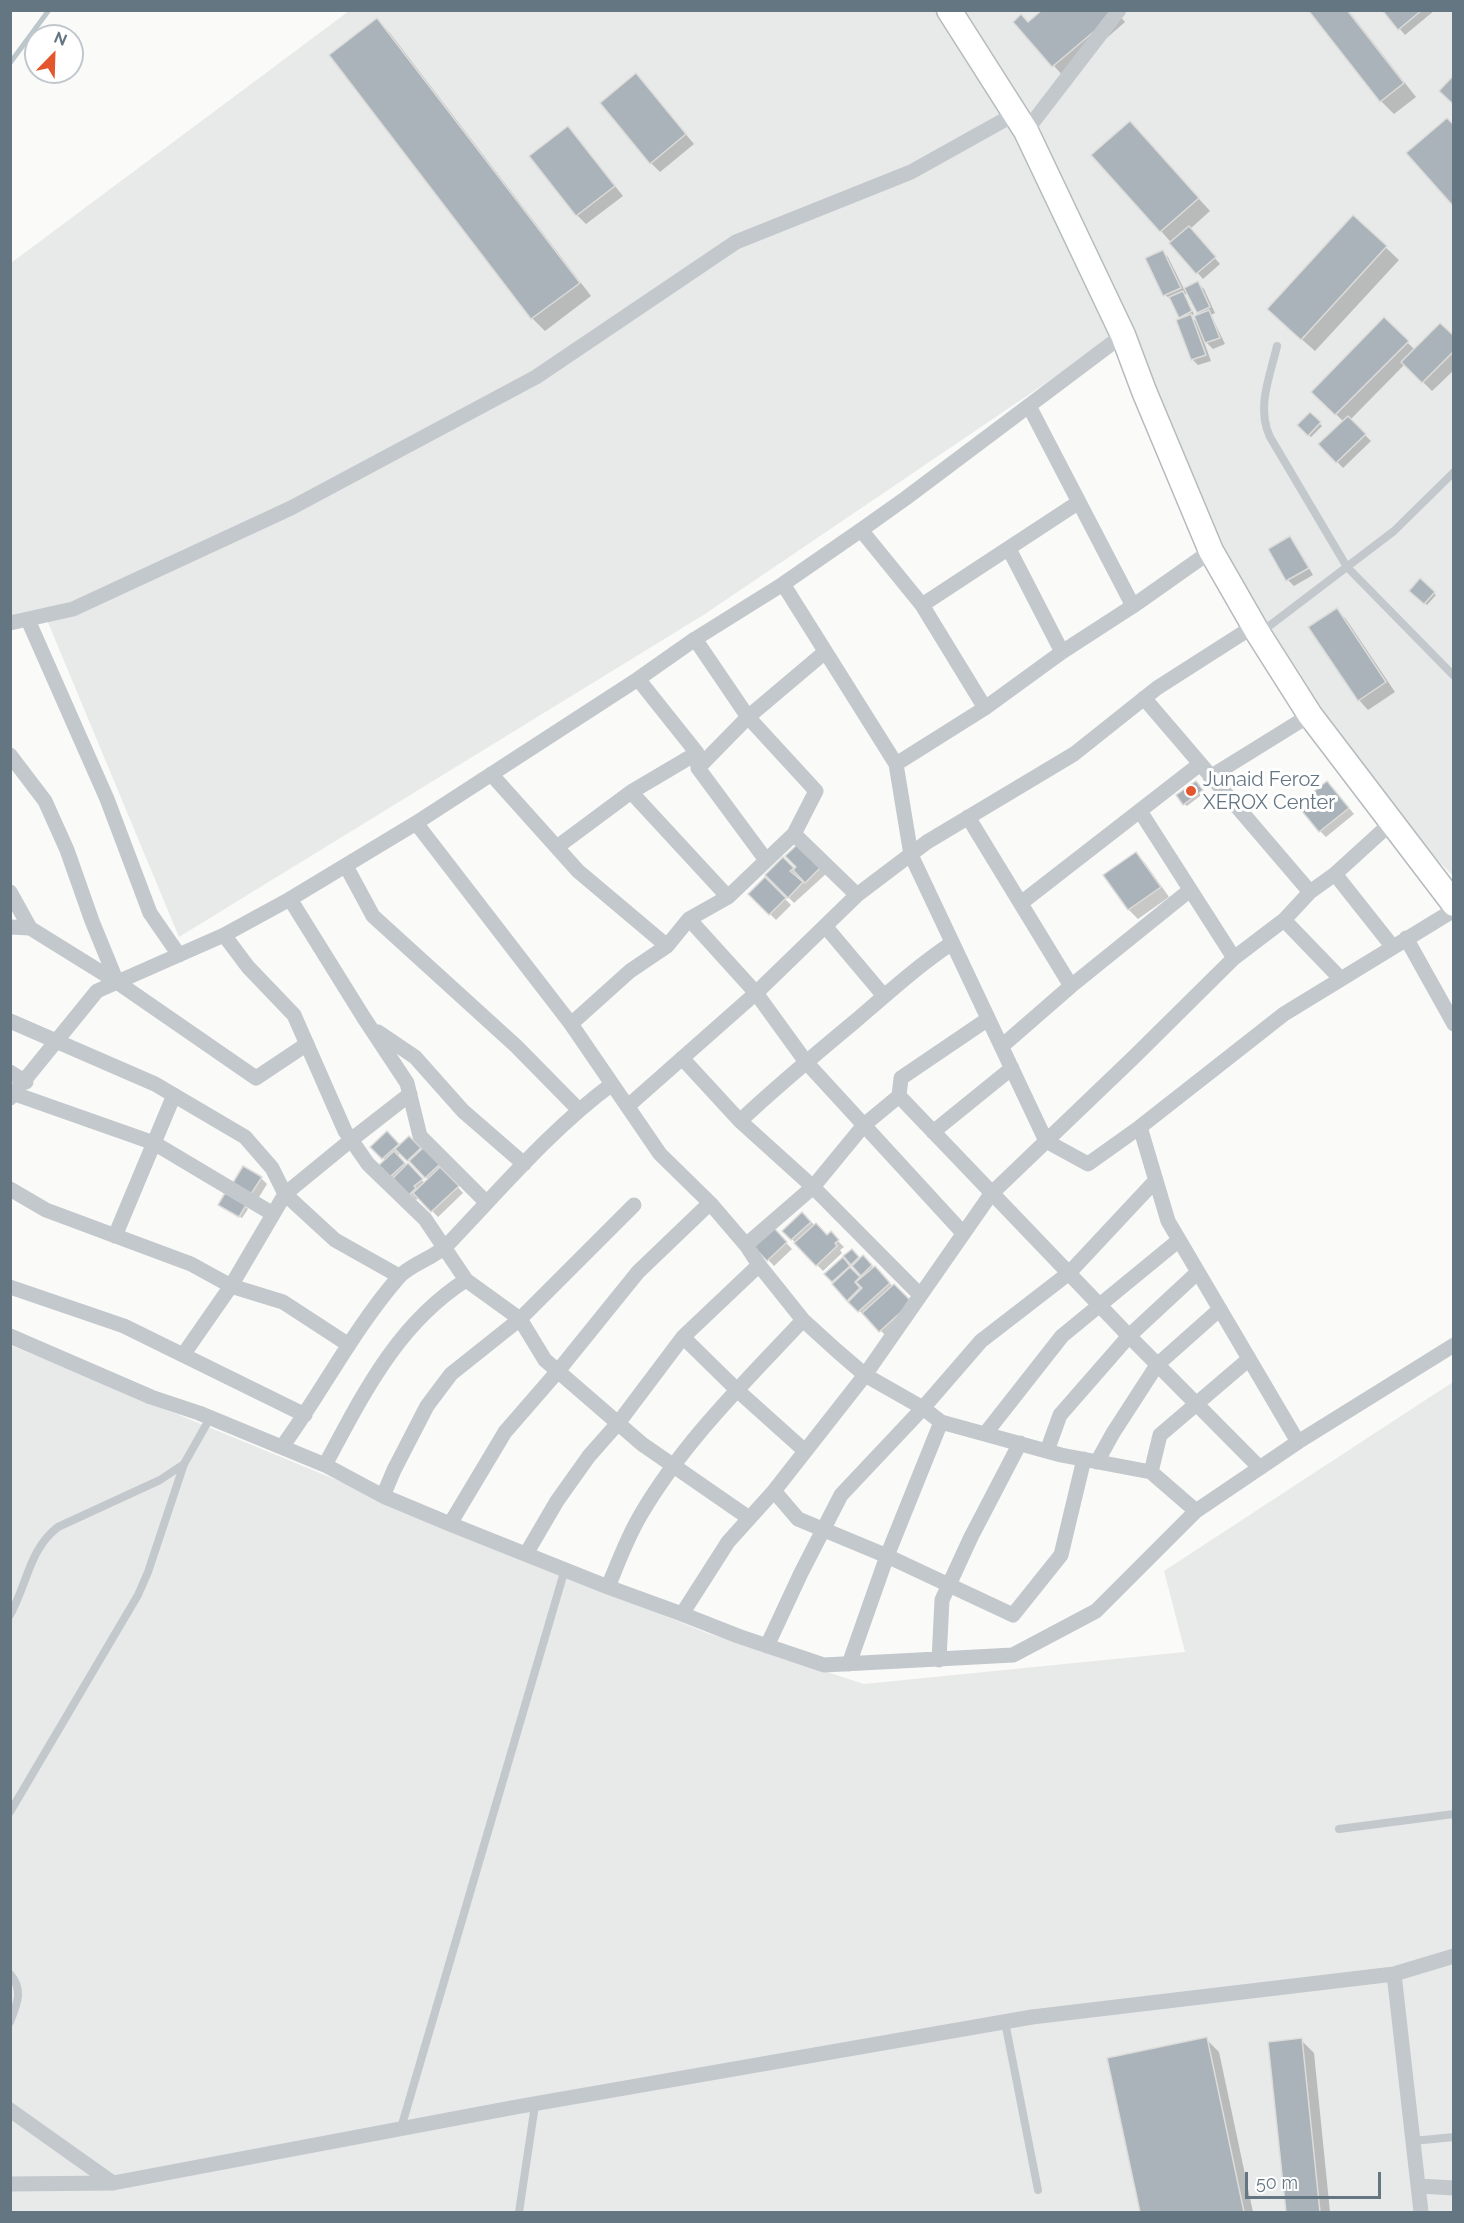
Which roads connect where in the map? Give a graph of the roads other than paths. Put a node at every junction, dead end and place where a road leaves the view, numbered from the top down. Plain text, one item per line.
1 (949, 10) edge
2 (1119, 10) edge
3 (1021, 123) junction
4 (1123, 334) junction
5 (1277, 346) dead end
6 (1029, 406) junction
7 (1454, 472) edge
8 (1079, 502) junction
9 (861, 530) junction
10 (1009, 549) junction
11 (1210, 552) junction
12 (1347, 567) junction
13 (783, 584) junction
14 (922, 604) junction
15 (1133, 606) junction
16 (28, 620) junction
17 (10, 623) edge
18 (1256, 630) junction
19 (695, 639) junction
20 (825, 652) junction
21 (1062, 652) junction
22 (1454, 676) edge
23 (638, 680) junction
24 (1144, 698) junction
25 (985, 708) junction
26 (1310, 715) junction
27 (748, 717) junction
28 (10, 755) edge
29 (698, 761) junction
30 (896, 764) junction
31 (1200, 764) junction
32 (491, 774) junction
33 (1210, 777) junction
34 (631, 792) junction
35 (1140, 811) junction
36 (969, 817) junction
37 (416, 823) junction
38 (1390, 824) junction
39 (794, 834) junction
40 (557, 847) junction
41 (910, 855) junction
42 (766, 860) junction
43 (346, 866) junction
44 (1335, 874) junction
45 (1190, 890) junction
46 (10, 892) edge
47 (1310, 892) junction
48 (857, 895) junction
49 (728, 897) junction
50 (290, 899) junction
51 (1021, 903) junction
52 (1454, 904) edge
53 (1454, 910) edge
54 (689, 919) junction
55 (1284, 920) junction
56 (825, 926) junction
57 (10, 927) edge
58 (30, 928) junction
59 (224, 935) junction
60 (1406, 938) junction
61 (952, 943) junction
62 (667, 946) junction
63 (1392, 946) junction
64 (179, 955) junction
65 (1234, 958) junction
66 (1340, 978) junction
67 (117, 982) junction
68 (1071, 986) junction
69 (756, 993) junction
70 (884, 996) junction
71 (988, 1019) junction
72 (10, 1021) edge
73 (571, 1024) junction
74 (1454, 1024) edge
75 (370, 1026) junction
76 (56, 1041) junction
77 (307, 1044) junction
78 (1002, 1046) junction
79 (682, 1058) junction
80 (806, 1062) junction
81 (1012, 1068) junction
82 (10, 1072) edge
83 (26, 1082) junction
84 (612, 1084) junction
85 (410, 1094) junction
86 (174, 1095) junction
87 (13, 1096) edge
88 (899, 1096) junction
89 (627, 1107) junction
90 (578, 1109) junction
91 (740, 1120) junction
92 (864, 1125) junction
93 (1140, 1127) junction
94 (933, 1132) junction
95 (351, 1140) junction
96 (1046, 1141) junction
97 (154, 1143) junction
98 (524, 1164) junction
99 (1156, 1180) junction
100 (813, 1187) junction
101 (10, 1189) edge
102 (285, 1194) junction
103 (991, 1194) junction
104 (486, 1202) junction
105 (710, 1203) junction
106 (634, 1205) dead end
107 (273, 1214) junction
108 (963, 1233) junction
109 (115, 1236) junction
110 (1179, 1240) junction
111 (746, 1245) junction
112 (444, 1248) junction
113 (759, 1265) junction
114 (1198, 1272) junction
115 (1069, 1273) junction
116 (399, 1276) junction
117 (466, 1280) junction
118 (231, 1286) junction
119 (10, 1287) edge
120 (920, 1295) junction
121 (1100, 1305) junction
122 (1220, 1309) junction
123 (520, 1319) junction
124 (803, 1320) junction
125 (10, 1336) edge
126 (1129, 1336) junction
127 (683, 1337) junction
128 (349, 1345) junction
129 (1454, 1345) edge
130 (183, 1355) junction
131 (1249, 1359) junction
132 (1157, 1365) junction
133 (558, 1371) junction
134 (865, 1375) junction
135 (737, 1390) junction
136 (1195, 1405) junction
137 (923, 1408) junction
138 (305, 1415) junction
139 (210, 1418) junction
140 (619, 1422) junction
141 (941, 1422) junction
142 (985, 1434) junction
143 (1298, 1442) junction
144 (1020, 1443) junction
145 (282, 1447) junction
146 (805, 1451) junction
147 (1047, 1451) junction
148 (1091, 1460) junction
149 (184, 1464) junction
150 (326, 1465) junction
151 (673, 1466) junction
152 (1260, 1468) junction
153 (1151, 1472) junction
154 (774, 1491) junction
155 (383, 1496) junction
156 (1196, 1510) junction
157 (749, 1518) junction
158 (450, 1524) junction
159 (824, 1530) junction
160 (526, 1554) junction
161 (887, 1556) junction
162 (565, 1569) junction
163 (950, 1586) junction
164 (608, 1587) junction
165 (682, 1614) junction
166 (10, 1616) edge
167 (767, 1646) junction
168 (939, 1660) junction
169 (849, 1664) junction
170 (10, 1812) edge
171 (1454, 1814) edge
172 (1339, 1829) dead end
173 (1454, 1956) edge
174 (10, 1974) edge
175 (1394, 1974) junction
176 (10, 2022) edge
177 (1005, 2022) junction
178 (535, 2105) junction
179 (10, 2110) edge
180 (401, 2128) junction
181 (1454, 2137) edge
182 (1413, 2140) junction
183 (113, 2183) junction
184 (10, 2184) edge
185 (1419, 2186) junction
186 (1454, 2188) edge
187 (1038, 2190) dead end
188 (519, 2212) edge
189 (1421, 2212) edge

1 - 3 main road
2 - 3 street
3 - 4 main road
3 - 16 street
4 - 6 street
4 - 11 main road
5 - 12 lane
6 - 8 street
6 - 9 street
7 - 12 lane
8 - 10 street
8 - 15 street
9 - 13 street
9 - 14 street
10 - 14 street
10 - 21 street
11 - 15 street
11 - 18 main road
12 - 18 lane
12 - 22 lane
13 - 19 street
13 - 20 street
14 - 25 street
15 - 21 street
16 - 17 street
16 - 64 street
18 - 24 street
18 - 26 main road
19 - 23 street
19 - 27 street
20 - 27 street
20 - 30 street
21 - 25 street
23 - 29 street
23 - 32 street
24 - 31 street
24 - 36 street
25 - 30 street
26 - 33 street
26 - 38 main road
27 - 29 street
27 - 39 street
28 - 67 street
29 - 34 street
29 - 42 street
30 - 41 street
31 - 33 street
31 - 35 street
32 - 37 street
32 - 40 street
33 - 47 street
34 - 40 street
34 - 49 street
35 - 45 street
35 - 51 street
36 - 41 street
36 - 51 street
37 - 43 street
37 - 73 street
38 - 44 street
38 - 52 main road
39 - 42 street
39 - 48 street
40 - 62 street
41 - 48 street
41 - 61 street
42 - 49 street
43 - 50 street
43 - 90 street
44 - 47 street
44 - 63 street
45 - 65 street
45 - 68 street
46 - 58 street
47 - 55 street
48 - 56 street
49 - 54 street
50 - 59 street
50 - 75 street
51 - 68 street
53 - 60 street
54 - 62 street
54 - 69 street
55 - 65 street
55 - 66 street
56 - 69 street
56 - 70 street
57 - 58 street
58 - 67 street
59 - 64 street
59 - 77 street
60 - 63 street
60 - 74 street
61 - 70 street
61 - 71 street
62 - 73 street
63 - 66 street
64 - 67 street
65 - 96 street
66 - 93 street
67 - 76 street
67 - 77 street
68 - 78 street
69 - 79 street
69 - 80 street
70 - 80 street
71 - 78 street
71 - 88 street
72 - 76 street
73 - 84 street
75 - 85 street
75 - 98 street
76 - 83 street
76 - 86 street
77 - 95 street
78 - 81 street
79 - 89 street
79 - 91 street
80 - 91 street
80 - 92 street
81 - 94 street
81 - 96 street
82 - 83 street
83 - 87 street
84 - 89 street
84 - 90 street
85 - 95 street
85 - 104 street
86 - 97 street
86 - 102 street
87 - 97 street
88 - 92 street
88 - 94 street
89 - 105 street
90 - 98 street
91 - 100 street
92 - 100 street
92 - 108 street
93 - 96 street
93 - 99 street
94 - 103 street
95 - 102 street
95 - 112 street
96 - 103 street
97 - 107 street
97 - 109 street
98 - 104 street
99 - 110 street
99 - 115 street
100 - 111 street
100 - 120 street
101 - 109 street
102 - 107 street
102 - 116 street
103 - 108 street
103 - 115 street
104 - 112 street
105 - 111 street
105 - 133 street
106 - 123 street
107 - 118 street
108 - 120 street
109 - 118 street
110 - 114 street
110 - 121 street
111 - 113 street
112 - 116 street
112 - 117 street
113 - 124 street
113 - 127 street
114 - 122 street
114 - 126 street
115 - 121 street
115 - 137 street
116 - 128 street
117 - 123 street
117 - 150 street
118 - 128 street
118 - 130 street
119 - 130 street
120 - 134 street
121 - 126 street
121 - 142 street
122 - 131 street
122 - 132 street
123 - 133 street
123 - 155 street
124 - 134 street
124 - 135 street
125 - 139 street
126 - 132 street
126 - 147 street
127 - 135 street
127 - 140 street
128 - 138 street
129 - 143 street
130 - 138 street
131 - 136 street
131 - 143 street
132 - 136 street
132 - 148 street
133 - 140 street
133 - 158 street
134 - 137 street
134 - 146 street
135 - 146 street
135 - 151 street
136 - 152 street
136 - 153 street
137 - 141 street
137 - 159 street
138 - 145 street
139 - 145 street
139 - 149 lane
140 - 151 street
140 - 160 street
141 - 142 street
141 - 161 street
142 - 144 street
143 - 152 street
144 - 147 street
144 - 163 street
145 - 150 street
146 - 154 street
147 - 148 street
148 - 153 street
148 - 163 street
149 - 166 lane
149 - 170 lane
150 - 155 street
151 - 157 street
151 - 164 street
152 - 156 street
153 - 156 street
154 - 157 street
154 - 159 street
155 - 158 street
156 - 168 street
157 - 165 street
158 - 160 street
159 - 161 street
159 - 167 street
160 - 162 street
161 - 163 street
161 - 169 street
162 - 164 street
162 - 180 lane
163 - 168 street
164 - 165 street
165 - 167 street
167 - 169 street
168 - 169 street
171 - 172 lane
173 - 175 street
174 - 176 lane
175 - 177 street
175 - 182 street
177 - 178 street
177 - 187 lane
178 - 180 street
178 - 188 lane
179 - 183 street
180 - 183 street
181 - 182 lane
182 - 185 street
183 - 184 street
185 - 186 street
185 - 189 street

